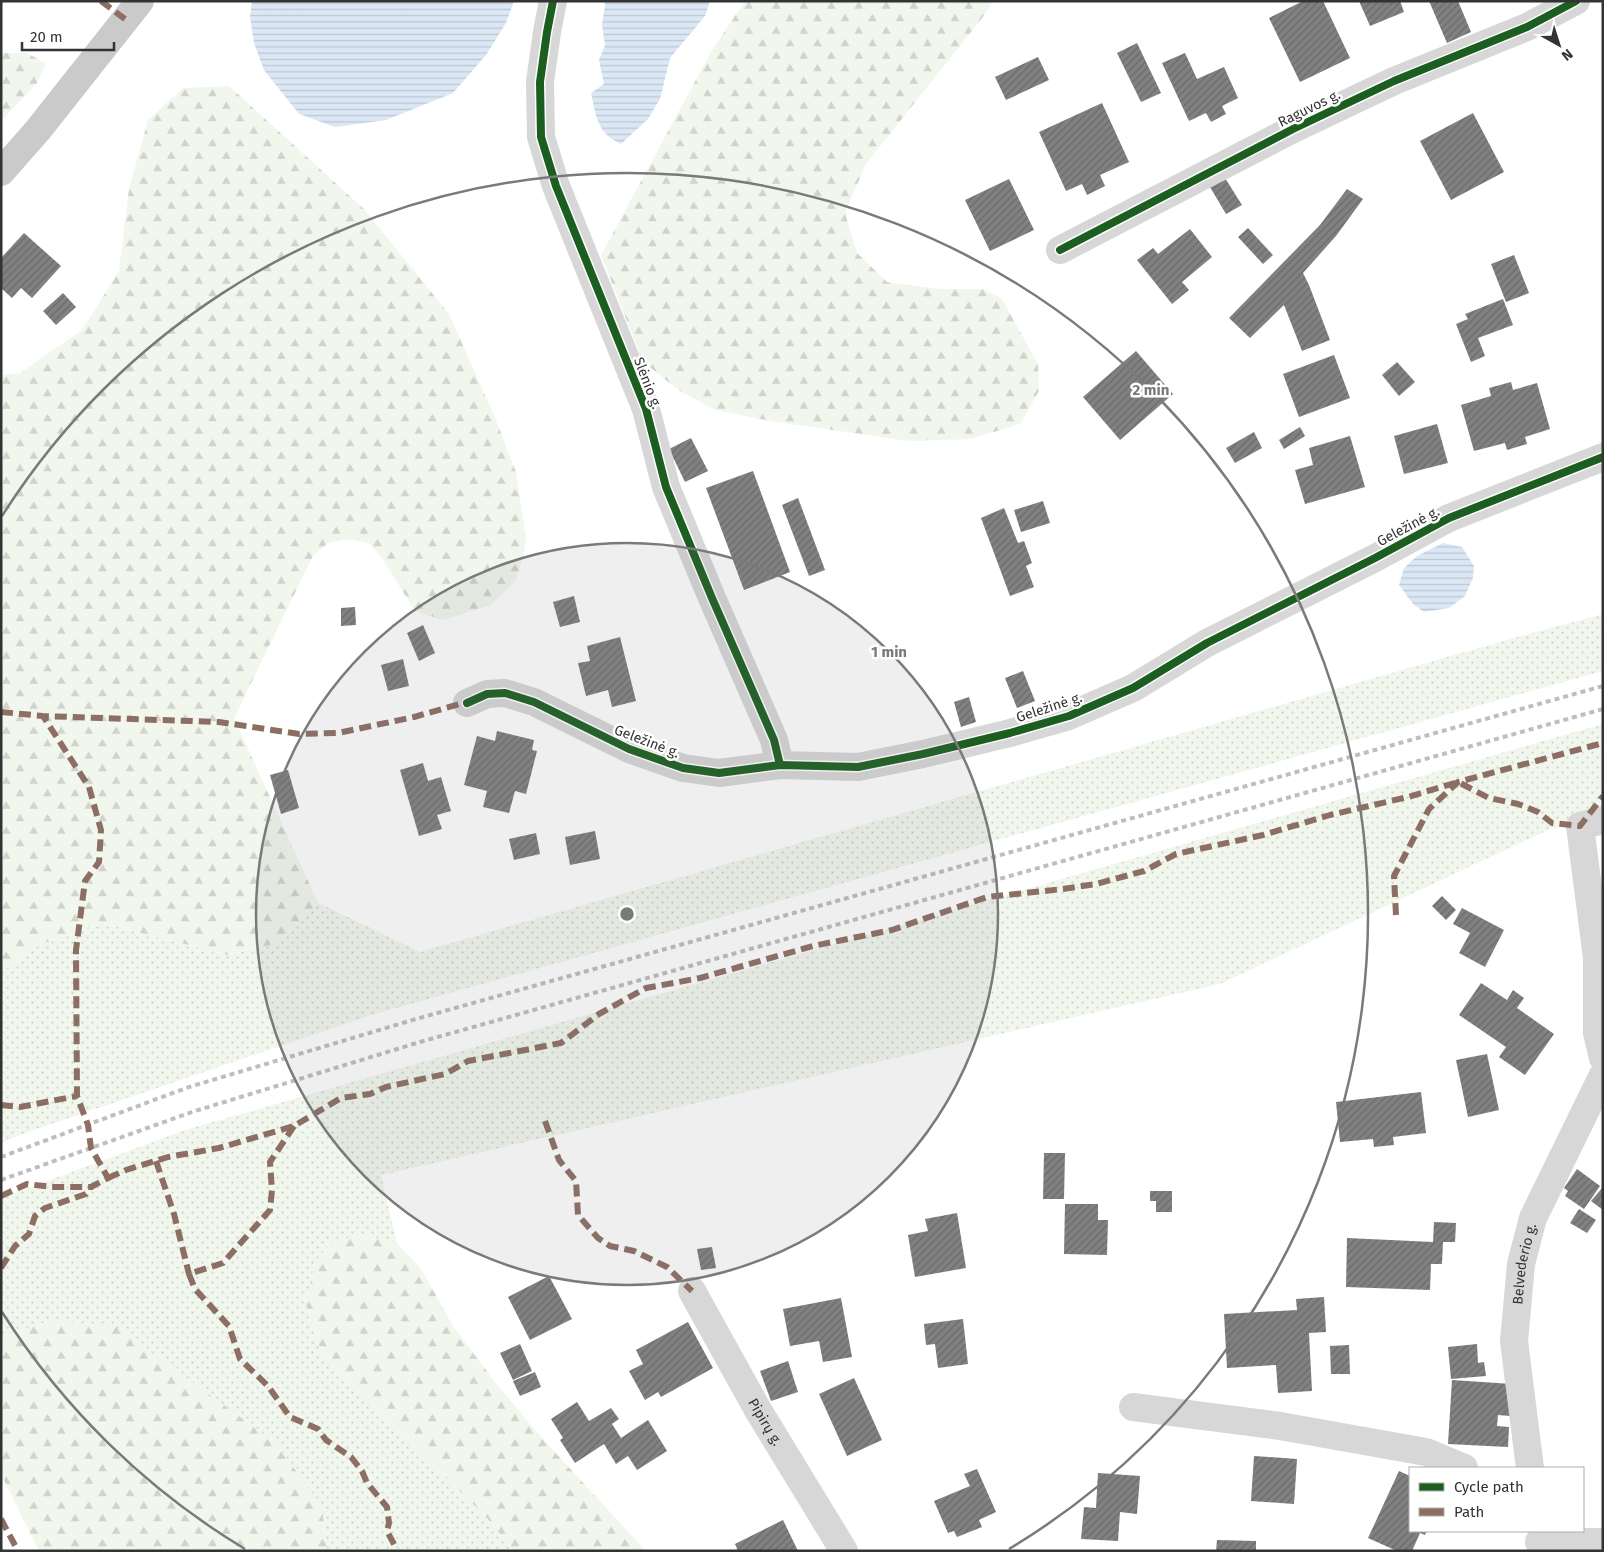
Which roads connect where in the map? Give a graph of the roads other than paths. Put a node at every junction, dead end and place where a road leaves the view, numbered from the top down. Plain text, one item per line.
1 (140, 1) edge
2 (553, 1) edge
3 (1576, 1) edge
4 (1, 172) edge
5 (1060, 250) dead end
6 (1603, 457) edge
7 (467, 703) dead end
8 (780, 765) junction
9 (1591, 823) edge
10 (1603, 1058) edge
11 (1603, 1075) edge
12 (692, 1290) dead end
13 (1133, 1407) dead end
14 (1462, 1467) edge
15 (1530, 1467) edge
16 (1538, 1541) edge
17 (1603, 1542) edge
18 (844, 1551) edge

1 - 4 main road
2 - 8 street, Slėnio g.
3 - 5 street, Raguvos g.
6 - 8 street, Geležinė g.
7 - 8 street, Geležinė g.
9 - 10 street
11 - 15 street, Belvederio g.
12 - 18 street, Pipirų g.
13 - 14 street
16 - 17 street

